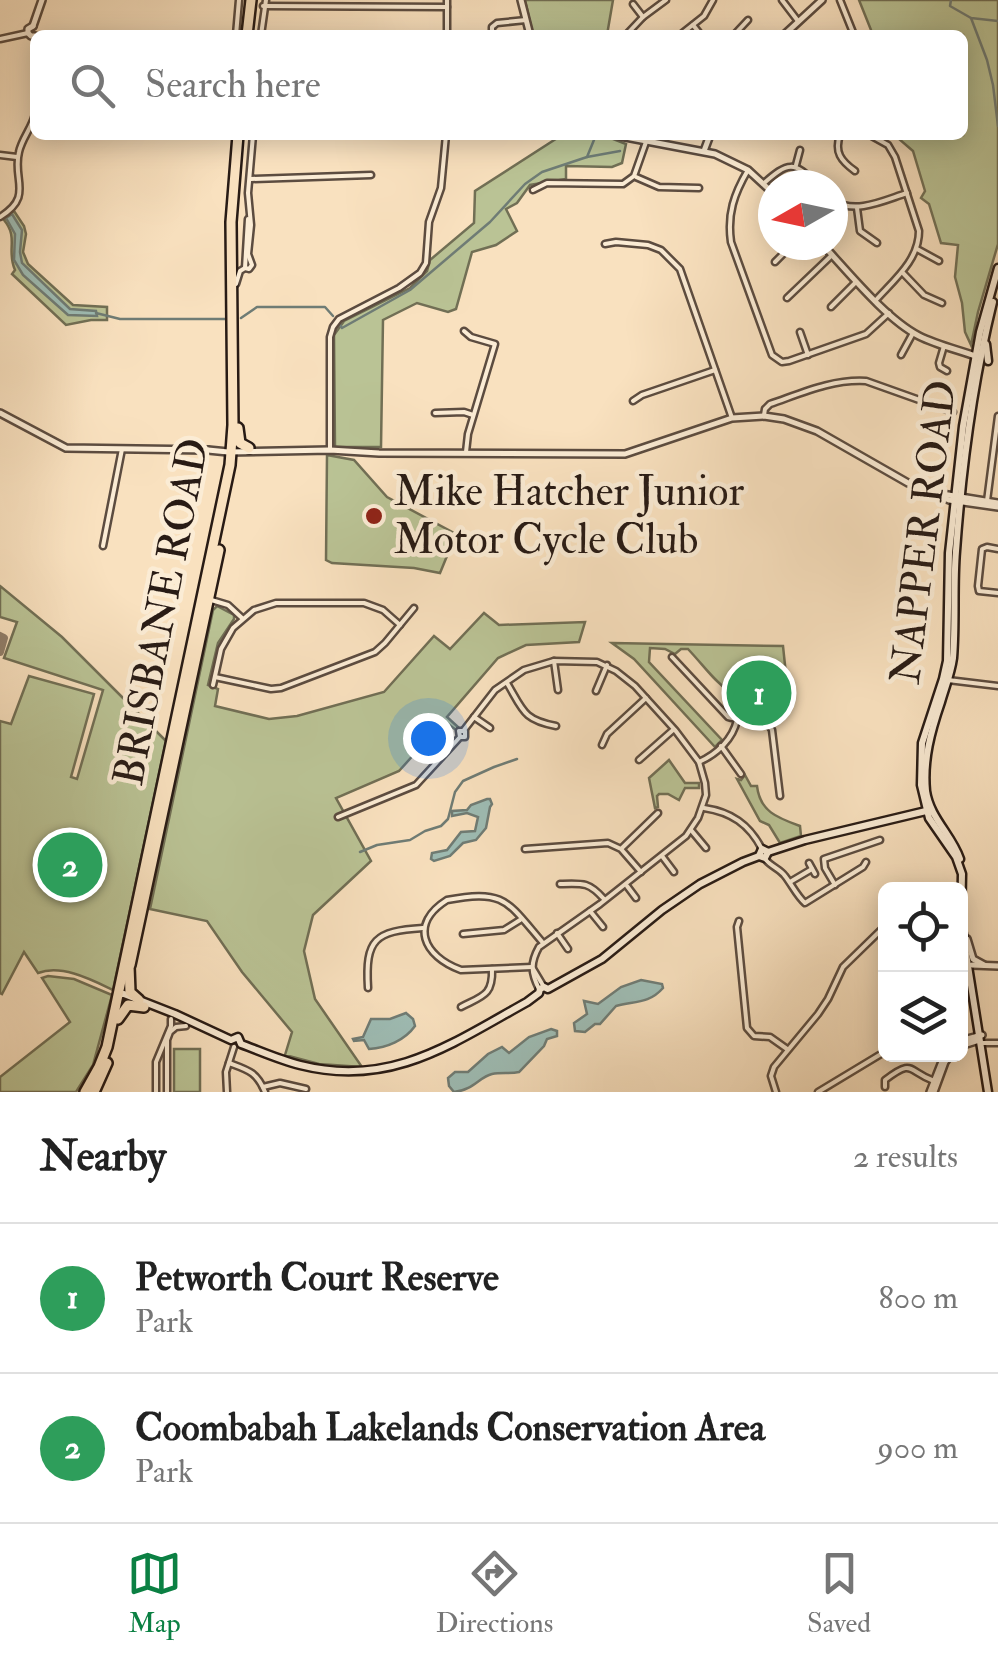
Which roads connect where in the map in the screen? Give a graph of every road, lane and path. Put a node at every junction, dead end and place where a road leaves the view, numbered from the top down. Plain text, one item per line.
1 (42, 0) edge
2 (239, 0) edge
3 (447, 0) edge
4 (521, 0) edge
5 (666, 0) edge
6 (714, 0) edge
7 (782, 0) edge
8 (822, 0) edge
9 (840, 0) edge
10 (259, 2) edge
11 (633, 4) dead end
12 (447, 7) junction
13 (643, 17) junction
14 (526, 20) junction
15 (748, 20) dead end
16 (798, 21) junction
17 (693, 25) junction
18 (36, 30) edge
19 (236, 30) edge
20 (251, 30) edge
21 (261, 30) edge
22 (447, 30) edge
23 (492, 30) edge
24 (529, 30) edge
25 (631, 30) edge
26 (686, 30) edge
27 (697, 30) edge
28 (739, 30) edge
29 (789, 30) edge
30 (852, 30) edge
31 (30, 37) edge
32 (0, 39) edge
33 (30, 126) edge
34 (240, 140) edge
35 (253, 140) edge
36 (446, 140) edge
37 (637, 140) edge
38 (708, 140) edge
39 (838, 140) edge
40 (880, 140) edge
41 (646, 142) junction
42 (800, 150) dead end
43 (704, 151) junction
44 (0, 155) edge
45 (17, 157) junction
46 (795, 166) junction
47 (748, 170) junction
48 (780, 170) edge
49 (802, 170) edge
50 (855, 171) dead end
51 (371, 175) dead end
52 (634, 176) junction
53 (249, 179) junction
54 (758, 179) edge
55 (699, 188) dead end
56 (533, 190) dead end
57 (907, 193) junction
58 (857, 207) junction
59 (848, 208) edge
60 (0, 217) edge
61 (238, 227) junction
62 (246, 244) junction
63 (604, 244) dead end
64 (878, 244) dead end
65 (916, 249) junction
66 (826, 260) edge
67 (838, 260) edge
68 (939, 261) dead end
69 (245, 268) junction
70 (998, 268) edge
71 (902, 272) junction
72 (857, 281) junction
73 (998, 282) edge
74 (236, 284) junction
75 (787, 298) dead end
76 (876, 300) junction
77 (942, 303) dead end
78 (831, 307) dead end
79 (889, 314) junction
80 (464, 330) dead end
81 (800, 332) dead end
82 (914, 332) junction
83 (944, 345) junction
84 (808, 355) junction
85 (902, 356) dead end
86 (981, 358) junction
87 (997, 364) edge
88 (715, 370) junction
89 (947, 371) dead end
90 (633, 401) dead end
91 (953, 412) dead end
92 (0, 413) edge
93 (435, 413) dead end
94 (473, 415) junction
95 (764, 416) junction
96 (998, 416) edge
97 (732, 418) junction
98 (238, 428) junction
99 (122, 449) junction
100 (230, 449) junction
101 (249, 450) junction
102 (333, 450) junction
103 (466, 450) junction
104 (233, 465) junction
105 (958, 470) junction
106 (928, 490) junction
107 (958, 499) junction
108 (987, 503) junction
109 (998, 505) edge
110 (103, 546) dead end
111 (998, 548) edge
112 (998, 593) edge
113 (210, 599) junction
114 (414, 608) dead end
115 (242, 618) junction
116 (400, 626) junction
117 (672, 657) dead end
118 (554, 661) junction
119 (607, 665) junction
120 (215, 677) junction
121 (946, 680) junction
122 (506, 681) junction
123 (213, 685) dead end
124 (998, 686) edge
125 (558, 690) dead end
126 (596, 691) dead end
127 (646, 698) junction
128 (474, 717) junction
129 (737, 720) junction
130 (556, 726) dead end
131 (490, 728) dead end
132 (674, 728) junction
133 (602, 745) dead end
134 (722, 746) junction
135 (639, 760) dead end
136 (699, 762) junction
137 (740, 774) dead end
138 (780, 796) dead end
139 (702, 808) junction
140 (929, 810) junction
141 (658, 813) dead end
142 (338, 817) dead end
143 (690, 830) junction
144 (880, 840) dead end
145 (706, 848) dead end
146 (525, 849) dead end
147 (620, 849) junction
148 (763, 853) junction
149 (662, 856) junction
150 (866, 862) dead end
151 (812, 869) dead end
152 (641, 872) junction
153 (674, 872) dead end
154 (962, 882) edge
155 (964, 882) edge
156 (790, 883) junction
157 (560, 884) dead end
158 (626, 884) junction
159 (836, 885) junction
160 (636, 898) dead end
161 (605, 900) junction
162 (140, 901) junction
163 (590, 911) junction
164 (522, 919) junction
165 (738, 921) dead end
166 (603, 927) dead end
167 (423, 928) junction
168 (558, 933) junction
169 (878, 933) edge
170 (463, 934) dead end
171 (968, 941) edge
172 (543, 943) junction
173 (568, 949) dead end
174 (984, 964) junction
175 (130, 966) junction
176 (998, 966) edge
177 (532, 967) junction
178 (968, 967) edge
179 (492, 968) junction
180 (968, 972) edge
181 (368, 988) dead end
182 (543, 990) junction
183 (122, 995) junction
184 (146, 1005) junction
185 (461, 1007) dead end
186 (174, 1018) junction
187 (118, 1019) junction
188 (186, 1026) dead end
189 (170, 1032) junction
190 (981, 1040) junction
191 (968, 1042) edge
192 (998, 1042) edge
193 (235, 1043) junction
194 (788, 1050) junction
195 (878, 1055) edge
196 (228, 1062) junction
197 (945, 1062) edge
198 (936, 1082) junction
199 (885, 1087) dead end
200 (306, 1088) dead end
201 (264, 1090) edge
202 (85, 1092) edge
203 (94, 1092) edge
204 (156, 1092) edge
205 (167, 1092) edge
206 (228, 1092) edge
207 (776, 1092) edge
208 (818, 1092) edge
209 (932, 1092) edge
210 (990, 1092) edge

1 - 18 street
2 - 19 street
3 - 12 street
4 - 14 street
5 - 13 street
6 - 17 street
7 - 16 street
8 - 16 street
9 - 30 street
10 - 12 street
10 - 20 highway
10 - 21 street
11 - 13 street
12 - 22 street
13 - 25 street
14 - 23 street
14 - 24 street
15 - 28 street
16 - 29 street
17 - 26 street
17 - 27 street
31 - 32 street
33 - 45 street
34 - 61 highway, BRISBANE ROAD
35 - 53 street
36 - 102 street
37 - 41 street
38 - 43 street
39 - 50 street
40 - 57 street
41 - 43 street
41 - 52 street
42 - 46 street
43 - 47 street
44 - 45 street
45 - 60 street
46 - 48 street
46 - 49 street
47 - 54 street
47 - 84 street
51 - 53 street
52 - 55 street
52 - 56 street
53 - 61 street
57 - 58 street
57 - 65 street
58 - 59 street
58 - 64 street
61 - 62 street
61 - 62 street
61 - 69 street
61 - 74 highway, BRISBANE ROAD
61 - 100 highway, BRISBANE ROAD
62 - 69 street
63 - 88 street
65 - 68 street
65 - 71 street
66 - 75 street
67 - 72 street
69 - 74 street
70 - 86 main road, NAPPER ROAD
71 - 76 street
71 - 77 street
72 - 76 street
72 - 78 street
73 - 86 main road, NAPPER ROAD
74 - 98 highway, BRISBANE ROAD
76 - 79 street
79 - 82 street
79 - 84 street
80 - 94 street
81 - 84 street
82 - 83 street
82 - 85 street
83 - 86 street
83 - 89 street
86 - 87 street
86 - 105 main road, NAPPER ROAD
86 - 107 main road, NAPPER ROAD
88 - 90 street
88 - 97 street
91 - 95 street
92 - 99 street
93 - 94 street
94 - 103 street
95 - 97 street
95 - 106 street
96 - 108 street
97 - 103 street
98 - 100 highway, BRISBANE ROAD
98 - 101 highway
99 - 100 street
99 - 110 street
100 - 101 street
100 - 104 highway, BRISBANE ROAD
101 - 102 street
101 - 104 highway
102 - 103 street
104 - 113 highway, BRISBANE ROAD
104 - 113 highway, BRISBANE ROAD
105 - 106 street
105 - 107 main road, NAPPER ROAD
106 - 107 street
107 - 108 street
107 - 121 main road, NAPPER ROAD
108 - 109 street
111 - 112 street
113 - 115 street
113 - 162 highway, BRISBANE ROAD
114 - 116 street
115 - 116 street
115 - 120 street
116 - 120 street
117 - 129 street
118 - 119 street
118 - 122 street
118 - 125 street
119 - 126 street
119 - 127 street
120 - 123 street
121 - 124 street
121 - 140 main road, NAPPER ROAD
122 - 128 street
122 - 130 street
127 - 132 street
127 - 133 street
128 - 131 street
128 - 142 street
129 - 134 street
129 - 138 street
132 - 135 street
132 - 136 street
134 - 136 street
134 - 137 street
136 - 139 street
139 - 143 street
139 - 148 street
140 - 148 main road
140 - 154 main road, NAPPER ROAD
140 - 155 main road, NAPPER ROAD
141 - 147 street
143 - 145 street
143 - 149 street
144 - 159 street
146 - 147 street
147 - 152 street
148 - 156 street
148 - 182 main road
149 - 152 street
149 - 153 street
150 - 159 street
151 - 156 street
152 - 158 street
156 - 159 street
157 - 161 street
158 - 160 street
158 - 161 street
161 - 163 street
162 - 175 highway, BRISBANE ROAD
162 - 183 highway, BRISBANE ROAD
163 - 166 street
163 - 168 street
164 - 167 street
164 - 170 street
164 - 172 street
165 - 194 street
167 - 179 street
167 - 181 street
168 - 172 street
168 - 173 street
169 - 194 street
171 - 174 street
172 - 177 street
174 - 176 street
174 - 178 street
175 - 183 highway, BRISBANE ROAD
175 - 184 highway
177 - 179 street
177 - 182 street
179 - 185 street
180 - 190 main road, NAPPER ROAD
182 - 193 main road
183 - 184 main road
183 - 187 highway, BRISBANE ROAD
183 - 202 highway, BRISBANE ROAD
184 - 186 main road
184 - 187 highway
186 - 189 street
186 - 193 main road
186 - 204 street
187 - 203 highway, BRISBANE ROAD
188 - 189 street
189 - 205 street
190 - 191 street
190 - 192 street
190 - 210 main road, NAPPER ROAD
193 - 196 street
194 - 207 street
195 - 208 street
196 - 201 street
196 - 206 street
197 - 198 street
198 - 199 street
198 - 209 street
200 - 201 street

